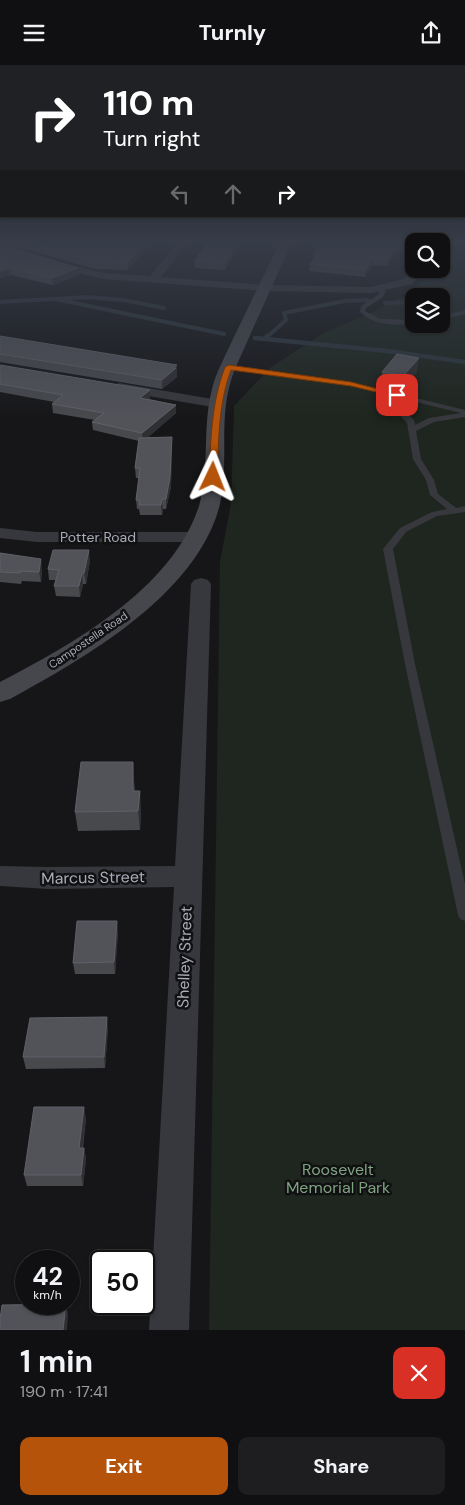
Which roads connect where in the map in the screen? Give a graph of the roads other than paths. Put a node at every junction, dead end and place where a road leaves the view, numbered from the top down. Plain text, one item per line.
1 (259, 301) edge
2 (373, 301) edge
3 (465, 312) edge
4 (450, 315) edge
5 (405, 322) edge
6 (229, 367) junction
7 (106, 385) edge
8 (379, 391) junction
9 (218, 404) junction
10 (465, 413) edge
11 (412, 430) junction
12 (460, 510) edge
13 (0, 533) edge
14 (196, 537) junction
15 (201, 584) dead end
16 (0, 693) edge
17 (460, 866) edge
18 (187, 875) junction
19 (0, 876) edge
20 (465, 915) edge
21 (168, 1330) edge

1 - 6 main road, Campostella Road
2 - 5 lane
3 - 4 lane
6 - 8 lane
6 - 9 main road, Campostella Road
7 - 9 street
8 - 10 lane
8 - 11 lane
9 - 14 main road, Campostella Road
10 - 11 lane
11 - 12 lane
12 - 17 lane
13 - 14 street, Potter Road
14 - 16 main road, Campostella Road
15 - 18 street, Shelley Street
17 - 20 lane
18 - 19 street, Marcus Street
18 - 21 street, Shelley Street

